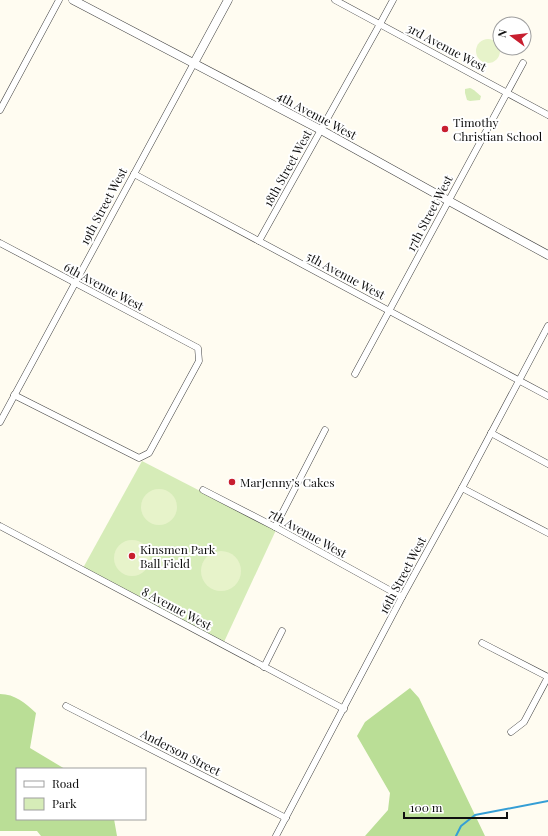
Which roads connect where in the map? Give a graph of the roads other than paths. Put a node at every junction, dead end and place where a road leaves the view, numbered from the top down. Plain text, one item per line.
1 (59, 0) edge
2 (73, 0) edge
3 (228, 0) edge
4 (335, 0) edge
5 (392, 0) edge
6 (380, 24) junction
7 (194, 63) junction
8 (523, 63) dead end
9 (507, 92) junction
10 (2, 102) edge
11 (0, 110) edge
12 (548, 115) edge
13 (321, 130) junction
14 (134, 174) junction
15 (449, 201) junction
16 (259, 241) junction
17 (0, 243) edge
18 (548, 255) edge
19 (76, 283) junction
20 (389, 311) junction
21 (548, 326) edge
22 (355, 374) dead end
23 (518, 380) junction
24 (14, 395) junction
25 (548, 396) edge
26 (0, 422) edge
27 (325, 430) dead end
28 (491, 433) junction
29 (548, 464) edge
30 (462, 488) junction
31 (203, 490) dead end
32 (0, 526) edge
33 (275, 527) junction
34 (548, 533) edge
35 (402, 597) junction
36 (282, 631) dead end
37 (482, 643) dead end
38 (264, 667) junction
39 (548, 677) edge
40 (66, 706) dead end
41 (344, 709) junction
42 (511, 732) dead end
43 (286, 818) junction
44 (276, 836) edge

1 - 10 street
2 - 7 street, 4th Avenue West
3 - 7 street, 19th Street West
4 - 6 street, 3rd Avenue West
5 - 6 street, 18th Street West
6 - 9 street, 3rd Avenue West
6 - 13 street, 18th Street West
7 - 13 street, 4th Avenue West
7 - 14 street, 19th Street West
8 - 9 street, 17th Street West
9 - 12 street, 3rd Avenue West
9 - 15 street, 17th Street West
10 - 11 street
13 - 15 street, 4th Avenue West
13 - 16 street, 18th Street West
14 - 16 street, 5th Avenue West
14 - 19 street, 19th Street West
15 - 18 street, 4th Avenue West
15 - 20 street, 17th Street West
16 - 20 street, 5th Avenue West
17 - 19 street, 6th Avenue West
19 - 24 street, 19th Street West
19 - 24 street, 6th Avenue West
20 - 22 street, 17th Street West
20 - 23 street, 5th Avenue West
21 - 23 street, 16th Street West
23 - 25 street, 5th Avenue West
23 - 28 street, 16th Street West
24 - 26 street, 19th Street West
27 - 33 street
28 - 29 street
28 - 30 street, 16th Street West
30 - 34 street
30 - 35 street, 16th Street West
31 - 33 street, 7th Avenue West
32 - 38 street, 8 Avenue West
33 - 35 street, 7th Avenue West
35 - 41 street, 16th Street West
36 - 38 street
37 - 39 street
38 - 41 street, 8 Avenue West
39 - 42 street
40 - 43 street, Anderson Street
41 - 43 street, 16th Street West
43 - 44 street, 16th Street West

